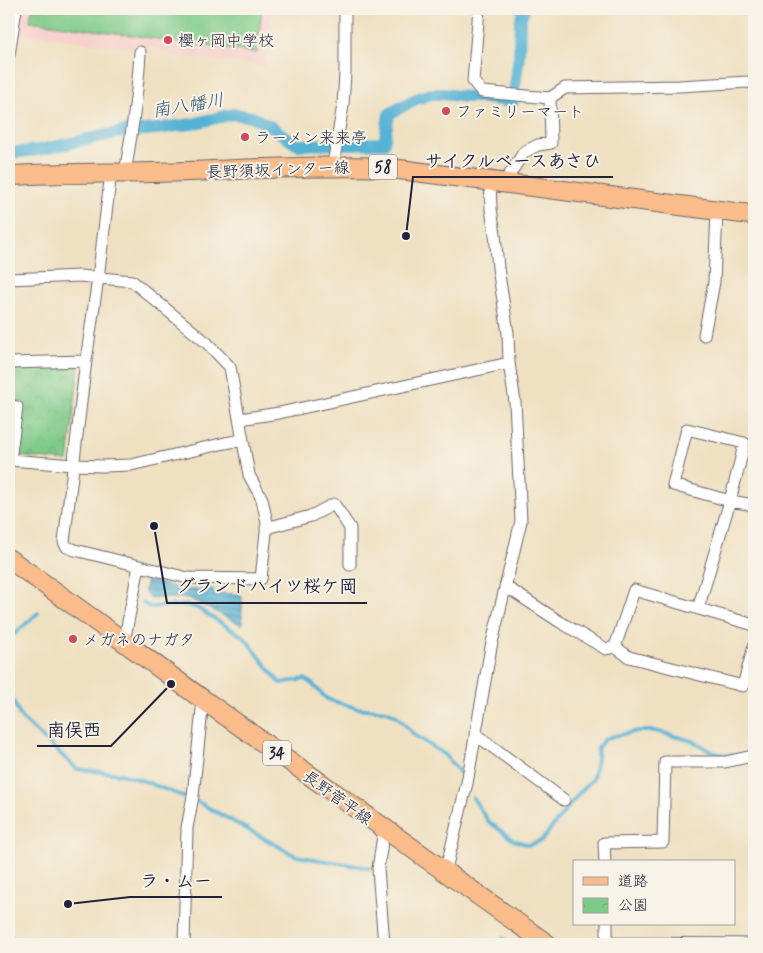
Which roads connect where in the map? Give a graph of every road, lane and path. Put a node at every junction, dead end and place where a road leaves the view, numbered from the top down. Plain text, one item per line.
1 (16, 9) edge
2 (345, 9) edge
3 (479, 9) edge
4 (140, 52) dead end
5 (9, 55) edge
6 (754, 83) edge
7 (550, 98) junction
8 (333, 166) junction
9 (118, 173) junction
10 (9, 176) edge
11 (497, 182) junction
12 (717, 211) junction
13 (754, 215) edge
14 (98, 278) junction
15 (9, 279) edge
16 (704, 335) dead end
17 (86, 361) junction
18 (9, 363) edge
19 (509, 363) junction
20 (9, 405) edge
21 (240, 419) junction
22 (242, 440) junction
23 (73, 465) junction
24 (730, 501) junction
25 (754, 505) edge
26 (266, 528) junction
27 (9, 559) edge
28 (350, 565) dead end
29 (139, 566) junction
30 (505, 586) junction
31 (698, 609) junction
32 (754, 625) edge
33 (124, 642) junction
34 (754, 646) edge
35 (615, 647) junction
36 (204, 700) junction
37 (475, 734) junction
38 (754, 758) edge
39 (564, 800) dead end
40 (384, 829) junction
41 (605, 860) edge
42 (445, 873) junction
43 (607, 926) edge
44 (184, 944) edge
45 (384, 944) edge
46 (548, 944) edge
47 (607, 944) edge
48 (754, 944) edge

1 - 5 street
2 - 8 street
3 - 7 street
4 - 9 street
6 - 7 street
7 - 11 street
8 - 9 main road, 長野須坂インター線 / 58
8 - 11 main road, 長野須坂インター線 / 58
9 - 10 main road, 長野須坂インター線 / 58
9 - 14 street
11 - 12 main road, 長野須坂インター線 / 58
11 - 19 street
12 - 13 main road, 長野須坂インター線 / 58
12 - 16 street
14 - 15 street
14 - 17 street
14 - 21 street
17 - 18 street
17 - 23 street
19 - 21 street
19 - 30 street
20 - 23 street
21 - 22 street
22 - 23 street
22 - 26 street
23 - 29 street
24 - 24 street
24 - 25 street
24 - 31 street
26 - 28 street
26 - 29 street
27 - 33 main road, 長野菅平線 / 34
29 - 33 street
30 - 35 street
30 - 37 street
31 - 32 street
31 - 35 street
33 - 36 main road, 長野菅平線 / 34
34 - 35 street
36 - 40 main road, 長野菅平線 / 34
36 - 44 street
37 - 39 street
37 - 42 street
38 - 41 street
40 - 42 main road, 長野菅平線 / 34
40 - 45 street
42 - 46 main road, 長野菅平線 / 34
43 - 47 street
47 - 48 street

